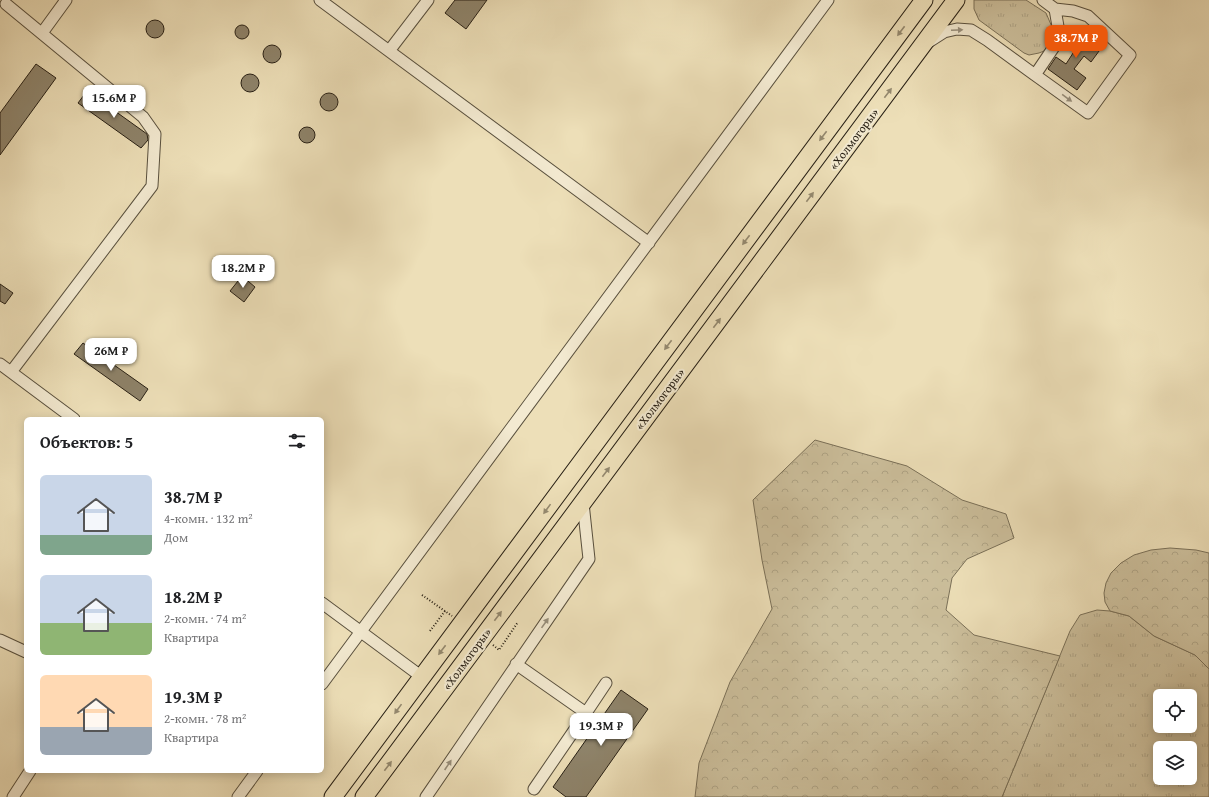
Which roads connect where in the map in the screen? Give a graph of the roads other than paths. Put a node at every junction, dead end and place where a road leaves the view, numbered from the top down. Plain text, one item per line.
1 (66, 0) edge
2 (320, 0) edge
3 (428, 0) edge
4 (828, 0) edge
5 (924, 0) edge
6 (956, 0) edge
7 (1043, 0) edge
8 (5, 5) edge
9 (1056, 8) junction
10 (42, 33) junction
11 (923, 46) junction
12 (389, 51) junction
13 (1035, 75) junction
14 (649, 242) junction
15 (0, 364) edge
16 (11, 372) junction
17 (71, 417) edge
18 (562, 488) junction
19 (583, 503) junction
20 (324, 604) edge
21 (361, 631) junction
22 (0, 640) edge
23 (24, 651) edge
24 (516, 664) junction
25 (422, 677) junction
26 (324, 681) edge
27 (606, 683) dead end
28 (586, 713) junction
29 (29, 773) edge
30 (256, 773) edge
31 (534, 789) dead end
32 (13, 797) edge
33 (238, 797) edge
34 (333, 797) edge
35 (364, 797) edge
36 (426, 797) edge

1 - 10 lane
2 - 12 lane
3 - 12 lane
4 - 14 lane
5 -> 18 highway, «Холмогоры»
6 - 11 highway, «Холмогоры»
7 - 9 lane
8 - 10 lane
9 - 13 lane
13 -> 9 lane
10 - 16 lane
11 -> 13 lane
19 -> 11 highway, «Холмогоры»
12 - 14 lane
14 - 21 lane
15 - 16 lane
16 - 17 lane
18 - 19 highway
18 -> 25 highway, «Холмогоры»
24 -> 19 lane
35 -> 19 highway, «Холмогоры»
20 - 21 lane
21 - 25 lane
21 - 26 lane
22 - 23 lane
24 - 28 lane
36 -> 24 lane
25 -> 34 highway, «Холмогоры»
27 - 28 lane
28 - 31 lane
29 - 32 lane
30 - 33 lane

